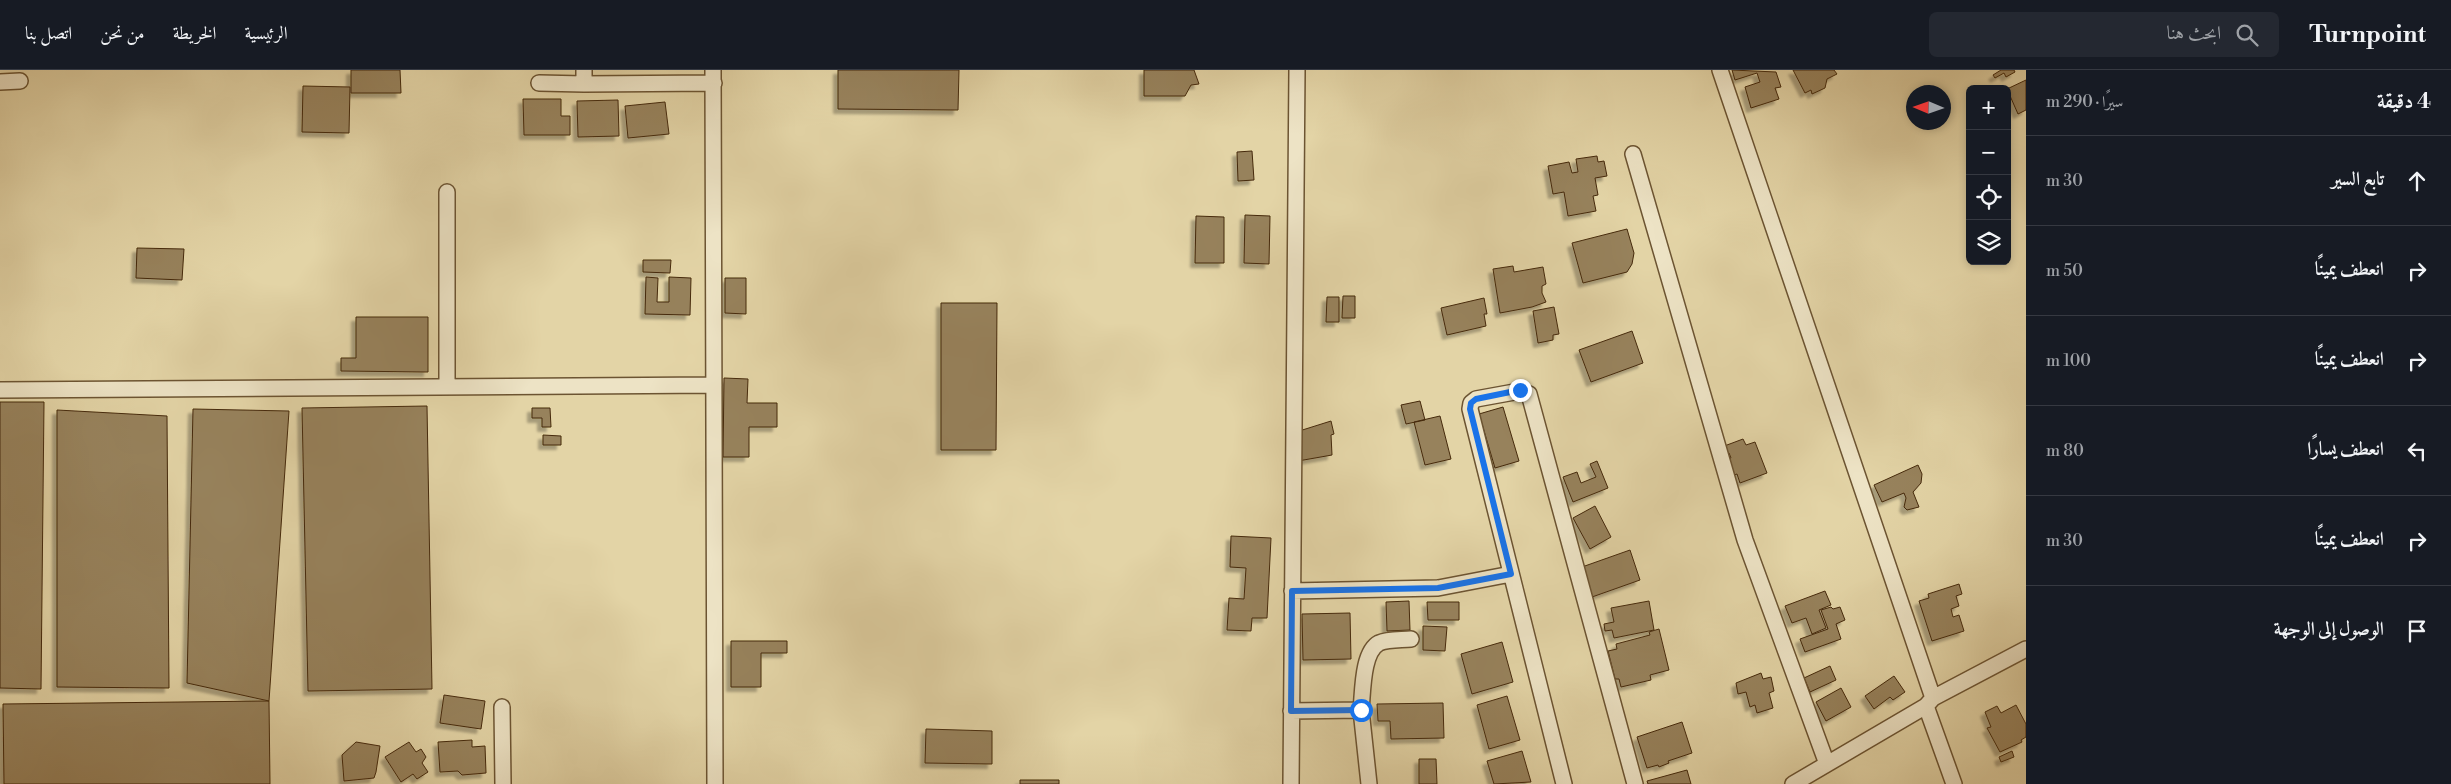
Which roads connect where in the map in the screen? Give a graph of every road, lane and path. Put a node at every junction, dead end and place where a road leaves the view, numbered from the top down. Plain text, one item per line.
1 (1297, 70) edge
2 (1720, 70) edge
3 (713, 76) edge
4 (584, 77) edge
5 (20, 81) dead end
6 (0, 82) edge
7 (539, 83) dead end
8 (1633, 154) dead end
9 (447, 192) dead end
10 (714, 385) junction
11 (447, 387) junction
12 (0, 390) edge
13 (1511, 574) junction
14 (1292, 591) junction
15 (1411, 639) dead end
16 (2025, 654) edge
17 (1930, 702) junction
18 (502, 707) dead end
19 (1361, 710) junction
20 (1291, 711) junction
21 (1827, 764) junction
22 (503, 784) edge
23 (714, 784) edge
24 (1291, 784) edge
25 (1369, 784) edge
26 (1564, 784) edge
27 (1636, 784) edge
28 (1793, 784) edge
29 (1954, 784) edge

1 - 14 street
2 - 17 street
3 - 4 street
3 - 10 street
4 - 7 street
5 - 6 street
8 - 21 street
9 - 11 street
10 - 11 street
10 - 23 street
11 - 12 street
13 - 14 street
13 - 26 street
13 - 27 street
14 - 20 street
15 - 19 street
16 - 17 street
17 - 21 street
17 - 29 street
18 - 22 street
19 - 20 street
19 - 25 street
20 - 24 street
21 - 28 street

